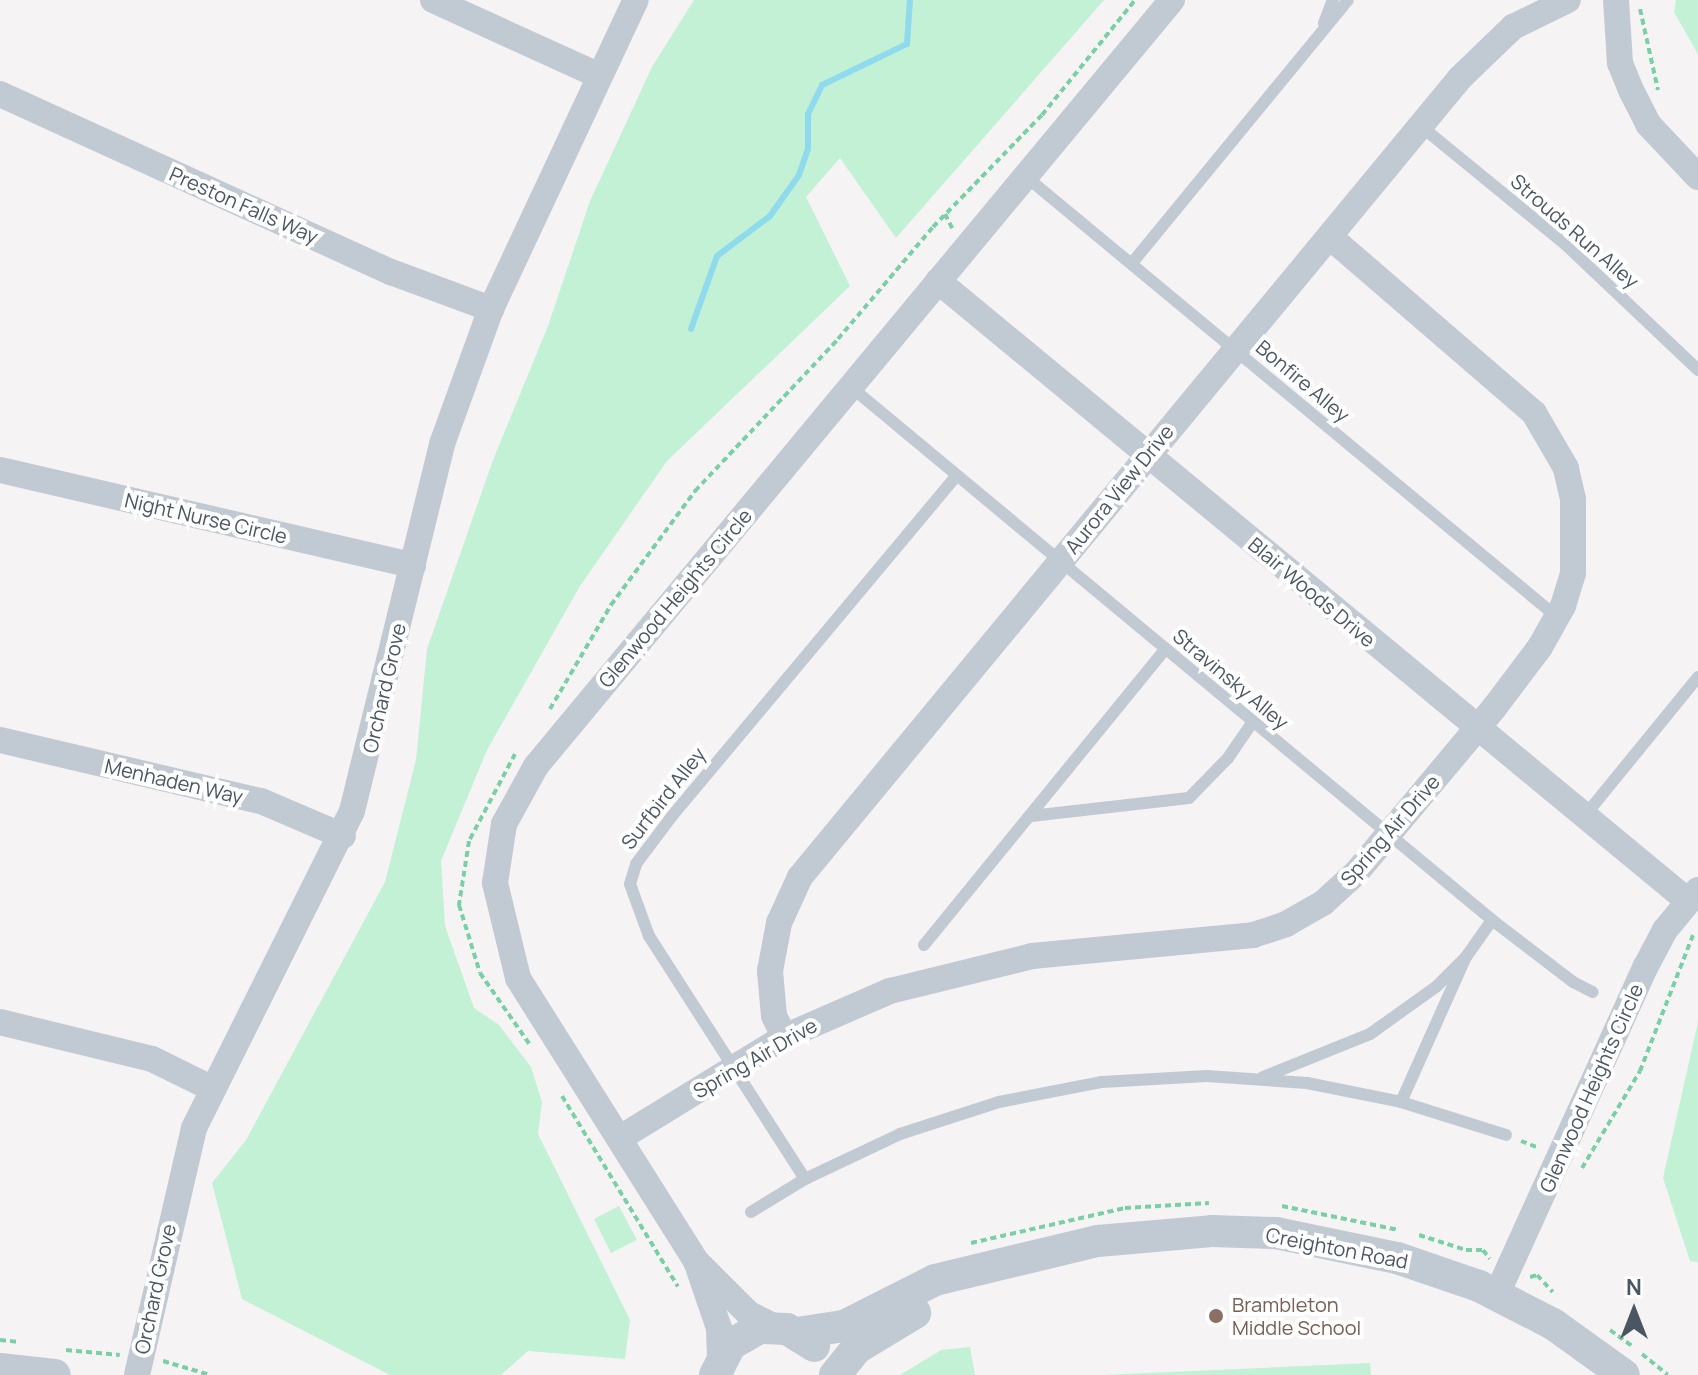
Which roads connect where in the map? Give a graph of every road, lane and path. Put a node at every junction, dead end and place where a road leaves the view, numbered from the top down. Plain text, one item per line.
1 (433, 0) edge
2 (636, 0) edge
3 (1135, 0) edge
4 (1172, 0) edge
5 (1333, 0) edge
6 (1348, 0) edge
7 (1568, 0) edge
8 (1616, 0) edge
9 (1636, 0) edge
10 (1320, 34) junction
11 (600, 76) junction
12 (0, 94) edge
13 (1659, 95) dead end
14 (1422, 127) junction
15 (1024, 175) junction
16 (1698, 177) edge
17 (1330, 237) junction
18 (1132, 263) junction
19 (938, 281) junction
20 (491, 309) junction
21 (1233, 349) junction
22 (1698, 370) edge
23 (851, 387) junction
24 (1147, 454) junction
25 (0, 470) edge
26 (956, 476) junction
27 (1060, 561) junction
28 (413, 565) junction
29 (1557, 617) junction
30 (1165, 650) junction
31 (1698, 677) edge
32 (543, 721) dead end
33 (1252, 723) junction
34 (1477, 729) junction
35 (0, 740) edge
36 (518, 750) dead end
37 (1031, 816) junction
38 (1583, 818) junction
39 (1390, 835) junction
40 (343, 836) junction
41 (1693, 896) edge
42 (1492, 920) junction
43 (1698, 926) edge
44 (924, 945) dead end
45 (1466, 957) junction
46 (1593, 992) dead end
47 (0, 1022) edge
48 (784, 1037) junction
49 (535, 1051) dead end
50 (733, 1068) junction
51 (1260, 1079) junction
52 (211, 1088) junction
53 (557, 1088) dead end
54 (1401, 1102) junction
55 (1506, 1135) joint
56 (620, 1138) junction
57 (1560, 1156) junction
58 (805, 1179) junction
59 (1575, 1181) dead end
60 (751, 1212) dead end
61 (696, 1261) junction
62 (1538, 1262) dead end
63 (978, 1274) junction
64 (1537, 1275) dead end
65 (680, 1290) dead end
66 (1497, 1294) junction
67 (786, 1330) junction
68 (0, 1340) edge
69 (24, 1343) dead end
70 (58, 1362) edge
71 (138, 1367) edge
72 (718, 1367) edge
73 (0, 1369) edge
74 (210, 1375) edge
75 (828, 1375) edge
76 (835, 1375) edge
77 (1624, 1375) edge

1 - 11 street
2 - 11 street, Orchard Grove
3 - 32 path
4 - 15 street, Glenwood Heights Circle
5 - 10 lane
6 - 10 lane
7 - 14 street, Aurora View Drive
8 - 16 street
9 - 13 path
10 - 18 lane
11 - 20 street, Orchard Grove
12 - 20 street, Preston Falls Way
14 - 17 street, Aurora View Drive
14 - 22 lane, Strouds Run Alley
15 - 18 lane, Bonfire Alley
15 - 19 street, Glenwood Heights Circle
17 - 21 street, Aurora View Drive
17 - 29 street, Spring Air Drive
18 - 21 lane, Bonfire Alley
19 - 23 street, Glenwood Heights Circle
19 - 24 street, Blair Woods Drive
20 - 28 street, Orchard Grove
21 - 24 street, Aurora View Drive
21 - 29 lane, Bonfire Alley
23 - 26 lane, Stravinsky Alley
23 - 56 street, Glenwood Heights Circle
24 - 27 street, Aurora View Drive
24 - 34 street, Blair Woods Drive
25 - 28 street, Night Nurse Circle
26 - 27 lane, Stravinsky Alley
26 - 50 lane, Surfbird Alley
27 - 30 lane, Stravinsky Alley
27 - 48 street, Aurora View Drive
28 - 40 street, Orchard Grove
29 - 34 street, Spring Air Drive
30 - 33 lane, Stravinsky Alley
30 - 37 lane
31 - 38 lane
33 - 37 lane
33 - 39 lane, Stravinsky Alley
34 - 38 street, Blair Woods Drive
34 - 39 street, Spring Air Drive
35 - 40 street, Menhaden Way
36 - 49 path
37 - 44 lane
38 - 41 street, Blair Woods Drive
39 - 42 lane, Stravinsky Alley
39 - 48 street, Spring Air Drive
40 - 52 street, Orchard Grove
41 - 57 street, Glenwood Heights Circle
42 - 45 lane
42 - 46 lane, Stravinsky Alley
43 - 59 path
45 - 51 lane
45 - 54 lane
47 - 52 street
48 - 50 street, Spring Air Drive
50 - 56 street, Spring Air Drive
50 - 58 lane, Surfbird Alley
51 - 54 lane
51 - 58 lane
52 - 71 street, Orchard Grove
53 - 65 path
54 - 55 lane
55 - 57 path
56 - 61 street, Glenwood Heights Circle
57 - 66 street, Glenwood Heights Circle
58 - 60 lane
61 - 67 street, Glenwood Heights Circle
61 - 72 street, Glenwood Heights Circle
62 - 64 path
63 - 66 street, Creighton Road
63 - 67 street, Creighton Road
63 - 76 street, Creighton Road
66 - 77 street, Creighton Road
67 - 72 street, Creighton Road
67 - 75 street
68 - 69 path
70 - 71 path
70 - 73 street
71 - 74 path

